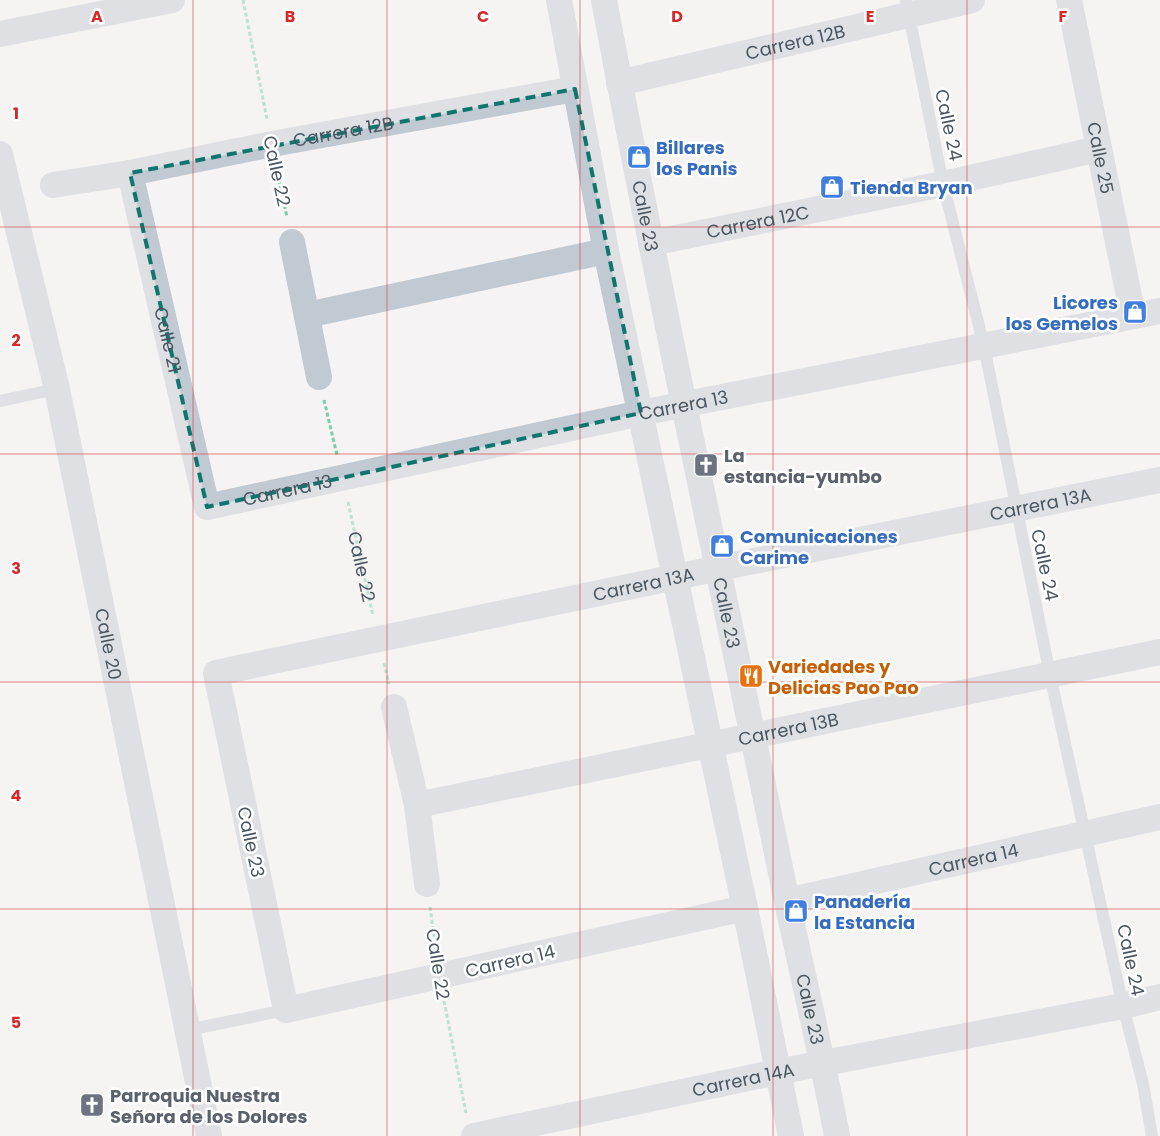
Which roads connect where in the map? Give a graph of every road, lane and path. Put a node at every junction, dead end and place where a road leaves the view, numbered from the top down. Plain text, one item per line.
1 (172, 0) edge
2 (243, 0) edge
3 (559, 0) edge
4 (604, 0) edge
5 (972, 0) edge
6 (1068, 0) edge
7 (907, 8) edge
8 (0, 34) edge
9 (620, 83) junction
10 (575, 89) junction
11 (272, 144) junction
12 (1099, 149) junction
13 (0, 154) edge
14 (130, 173) junction
15 (943, 184) junction
16 (52, 185) dead end
17 (292, 242) joint
18 (651, 242) junction
19 (606, 251) junction
20 (1160, 311) edge
21 (306, 315) junction
22 (1133, 316) junction
23 (984, 346) junction
24 (319, 378) joint
25 (57, 389) junction
26 (0, 401) edge
27 (685, 404) junction
28 (641, 413) junction
29 (342, 477) junction
30 (1160, 480) edge
31 (207, 507) joint
32 (1016, 509) junction
33 (719, 568) junction
34 (675, 578) junction
35 (379, 640) junction
36 (1160, 652) edge
37 (216, 673) joint
38 (1050, 675) junction
39 (394, 707) joint
40 (754, 736) junction
41 (711, 744) junction
42 (417, 805) junction
43 (1160, 817) edge
44 (1085, 834) junction
45 (427, 884) joint
46 (787, 901) junction
47 (745, 908) junction
48 (439, 977) junction
49 (1160, 997) edge
50 (1123, 1006) junction
51 (286, 1010) junction
52 (187, 1030) junction
53 (823, 1063) junction
54 (777, 1072) junction
55 (470, 1127) edge
56 (209, 1136) edge
57 (791, 1136) edge
58 (837, 1136) edge
59 (1152, 1136) edge

1 - 8 street
2 - 11 path, Calle 22
3 - 10 street
4 - 9 street, Calle 23
5 - 7 street, Carrera 12B
6 - 12 street, Calle 25
7 - 9 street, Carrera 12B
7 - 15 lane, Calle 24
9 - 18 street, Calle 23
10 - 11 street, Carrera 12B
10 - 19 street
11 - 14 street, Carrera 12B
11 - 17 path, Calle 22
12 - 15 street, Carrera 12C
12 - 22 street, Calle 25
13 - 25 street, Calle 20
14 - 16 street, Carrera 12B
14 - 31 street, Calle 21
15 - 18 street, Carrera 12C
15 - 23 lane, Calle 24
17 - 21 street
18 - 27 street, Calle 23
19 - 21 street
19 - 28 street
20 - 22 street, Carrera 13
21 - 24 street
22 - 23 street, Carrera 13
23 - 27 street, Carrera 13
23 - 32 lane, Calle 24
24 - 29 path, Calle 22
25 - 26 lane
25 - 52 street, Calle 20
27 - 28 street, Carrera 13
27 - 33 street, Calle 23
28 - 29 street, Carrera 13
28 - 34 street
29 - 31 street, Carrera 13
29 - 35 path, Calle 22
30 - 32 street, Carrera 13A
32 - 33 street, Carrera 13A
32 - 38 lane, Calle 24
33 - 34 street, Carrera 13A
33 - 40 street, Calle 23
34 - 35 street, Carrera 13A
34 - 41 street
35 - 37 street, Carrera 13A
35 - 39 path, Calle 22
36 - 38 street, Carrera 13B
37 - 51 street, Calle 23
38 - 40 street, Carrera 13B
38 - 44 lane, Calle 24
39 - 42 street
40 - 41 street, Carrera 13B
40 - 46 street, Calle 23
41 - 42 street, Carrera 13B
41 - 47 street
42 - 45 street
43 - 44 street, Carrera 14
44 - 46 street, Carrera 14
44 - 50 lane, Calle 24
45 - 48 path, Calle 22
46 - 53 street, Calle 23
47 - 48 street, Carrera 14
47 - 54 street
48 - 51 street, Carrera 14
48 - 55 path, Calle 22
49 - 50 street, Carrera 14A
50 - 53 street, Carrera 14A
50 - 59 lane, Calle 24
51 - 52 lane, Carrera 14
52 - 56 street, Calle 20
53 - 54 street, Carrera 14A
53 - 58 street, Calle 23
54 - 55 street, Carrera 14A
54 - 57 street

